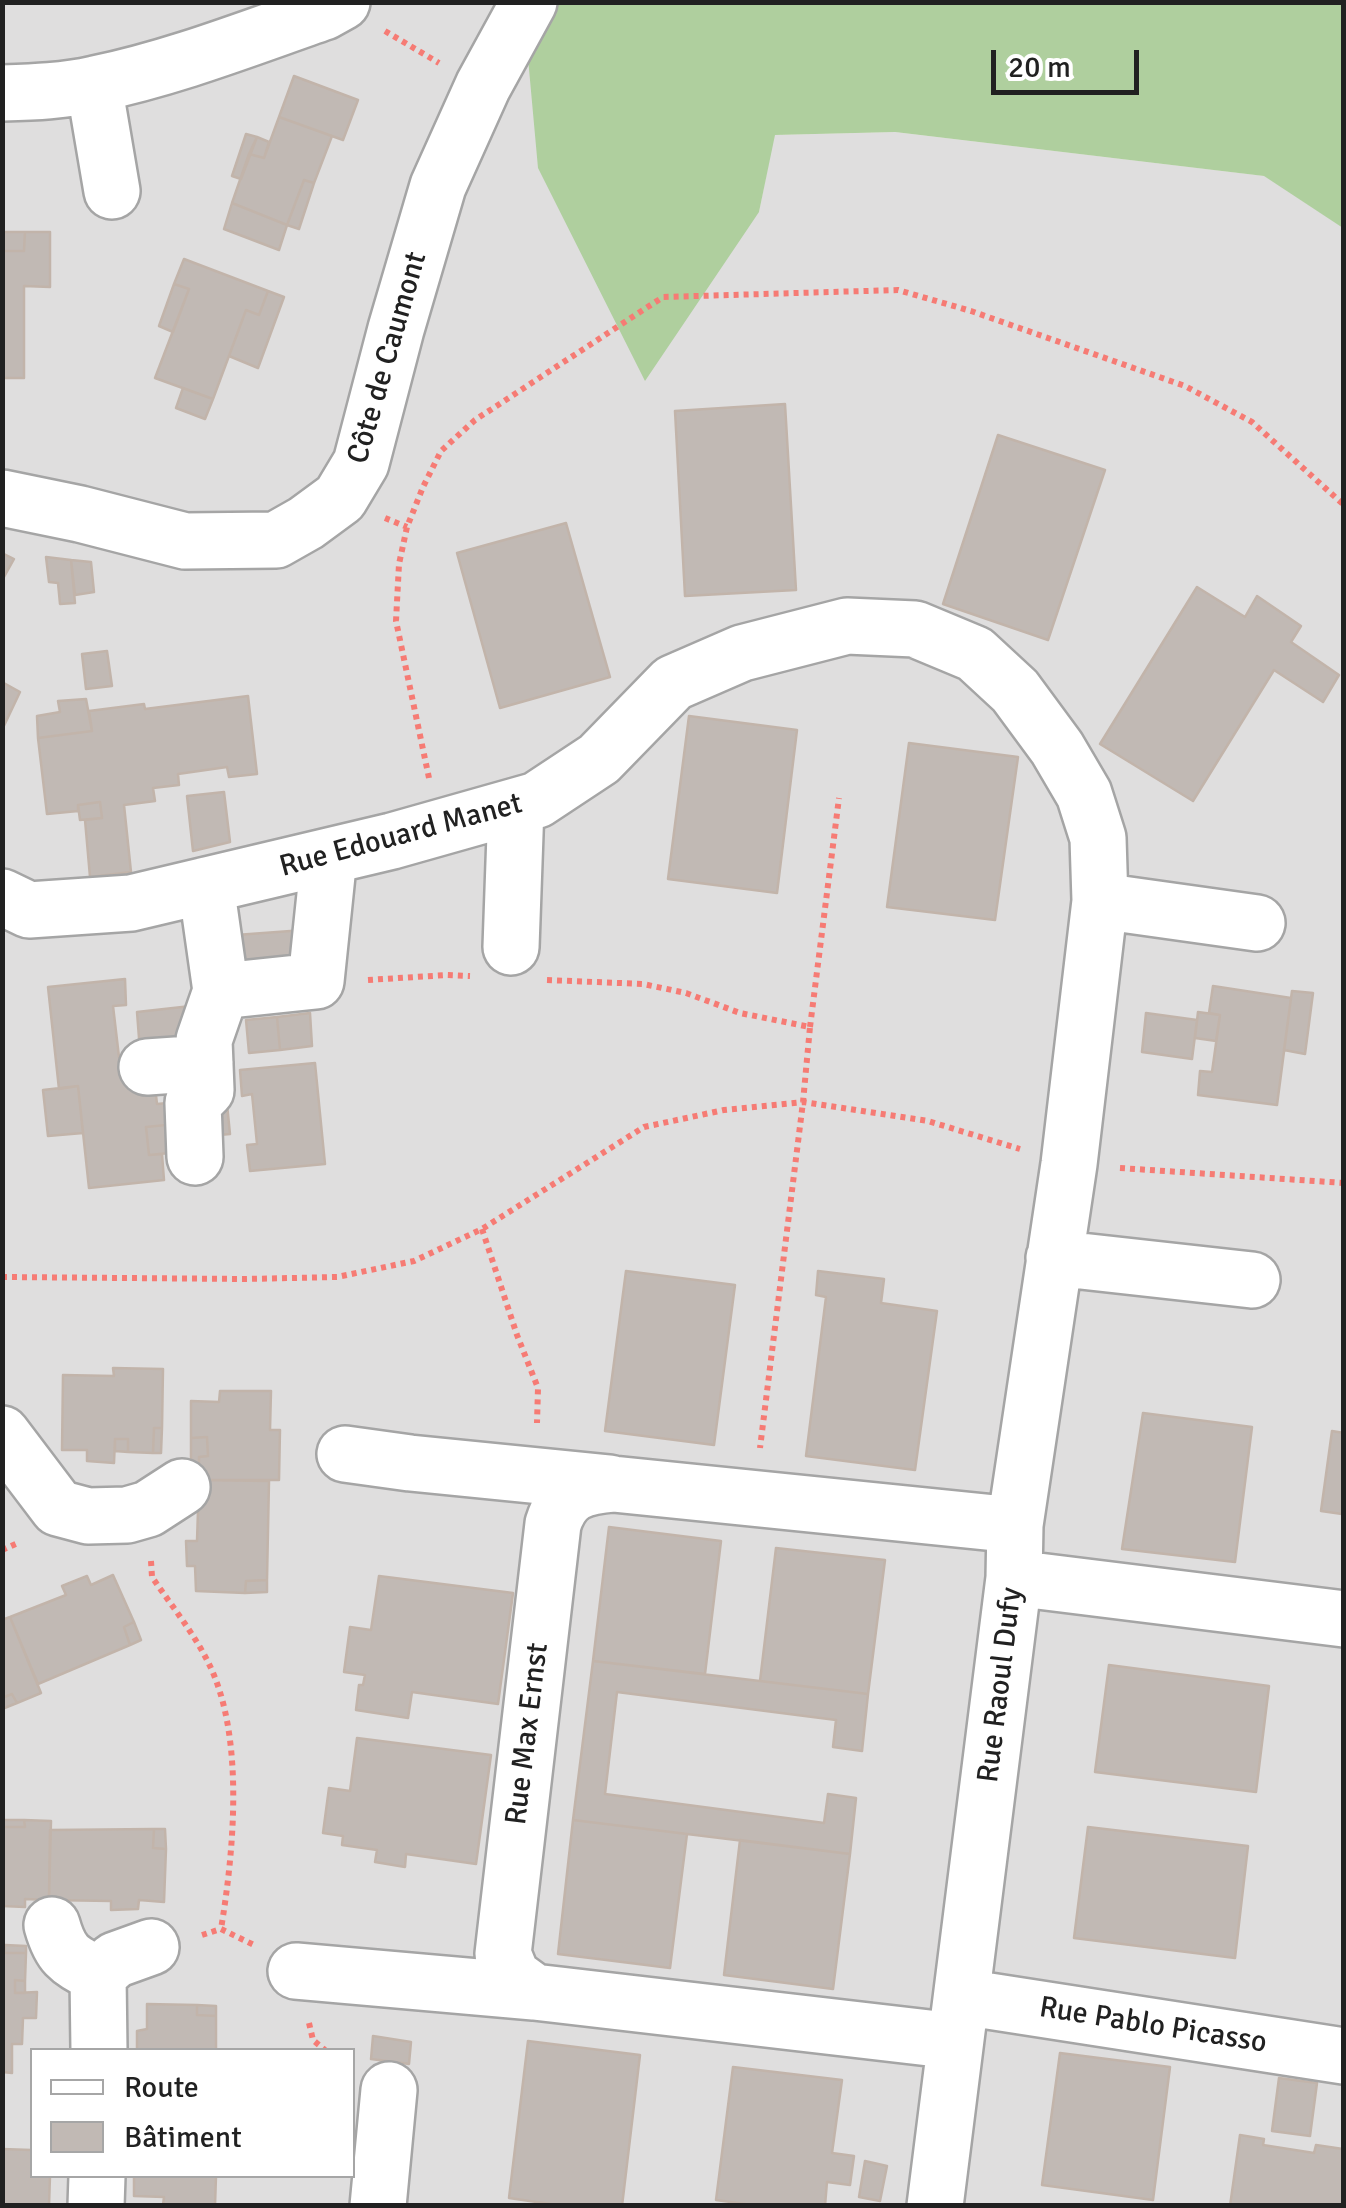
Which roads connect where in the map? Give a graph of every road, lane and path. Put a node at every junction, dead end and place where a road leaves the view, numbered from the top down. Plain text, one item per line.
1 (342, 2) edge
2 (529, 2) edge
3 (94, 85) junction
4 (2, 93) edge
5 (112, 190) dead end
6 (2, 498) edge
7 (1344, 504) edge
8 (839, 798) dead end
9 (516, 806) junction
10 (440, 828) junction
11 (329, 856) junction
12 (206, 885) junction
13 (2, 897) edge
14 (1100, 901) junction
15 (1257, 922) dead end
16 (510, 968) junction
17 (316, 981) junction
18 (221, 991) junction
19 (810, 1027) junction
20 (205, 1062) junction
21 (146, 1067) dead end
22 (803, 1102) junction
23 (195, 1157) dead end
24 (1069, 1164) junction
25 (1344, 1183) edge
26 (482, 1230) junction
27 (1054, 1258) junction
28 (2, 1276) edge
29 (1252, 1280) dead end
30 (2, 1434) edge
31 (344, 1454) dead end
32 (531, 1475) junction
33 (612, 1484) junction
34 (165, 1498) joint
35 (754, 1498) junction
36 (1015, 1552) junction
37 (1344, 1620) edge
38 (52, 1925) dead end
39 (221, 1929) junction
40 (151, 1946) joint
41 (296, 1970) joint
42 (98, 1975) junction
43 (534, 1992) junction
44 (959, 2019) junction
45 (99, 2048) edge
46 (1344, 2056) edge
47 (389, 2090) dead end
48 (97, 2178) edge
49 (96, 2206) edge
50 (378, 2206) edge
51 (935, 2206) edge

1 - 3 street
2 - 6 street, Côte de Caumont
3 - 4 street
3 - 5 street
7 - 10 path
8 - 19 path
9 - 10 street, Rue Edouard Manet
9 - 14 street, Rue Edouard Manet
9 - 16 street
10 - 11 street, Rue Edouard Manet
11 - 12 street, Rue Edouard Manet
11 - 17 street
12 - 13 street, Rue Edouard Manet
12 - 18 street
14 - 15 street
14 - 24 street, Rue Edouard Manet
16 - 17 path
16 - 19 path
17 - 18 street
18 - 20 street
19 - 22 path
20 - 21 street
20 - 23 street
22 - 24 path
22 - 26 path
22 - 35 path
24 - 25 path
24 - 27 street, Rue Raoul Dufy
26 - 28 path
26 - 32 path
27 - 29 street
27 - 36 street, Rue Raoul Dufy
30 - 34 street
31 - 32 street
32 - 33 street
33 - 35 street, Rue Max Ernst
33 - 43 street, Rue Max Ernst
34 - 39 path
35 - 36 street, Rue Max Ernst
36 - 37 street
36 - 44 street, Rue Raoul Dufy
38 - 42 street
39 - 40 path
39 - 41 path
40 - 42 street
41 - 43 street
42 - 45 street
43 - 44 street
44 - 46 street, Rue Pablo Picasso
44 - 51 street, Rue Raoul Dufy
47 - 50 street
48 - 49 street

